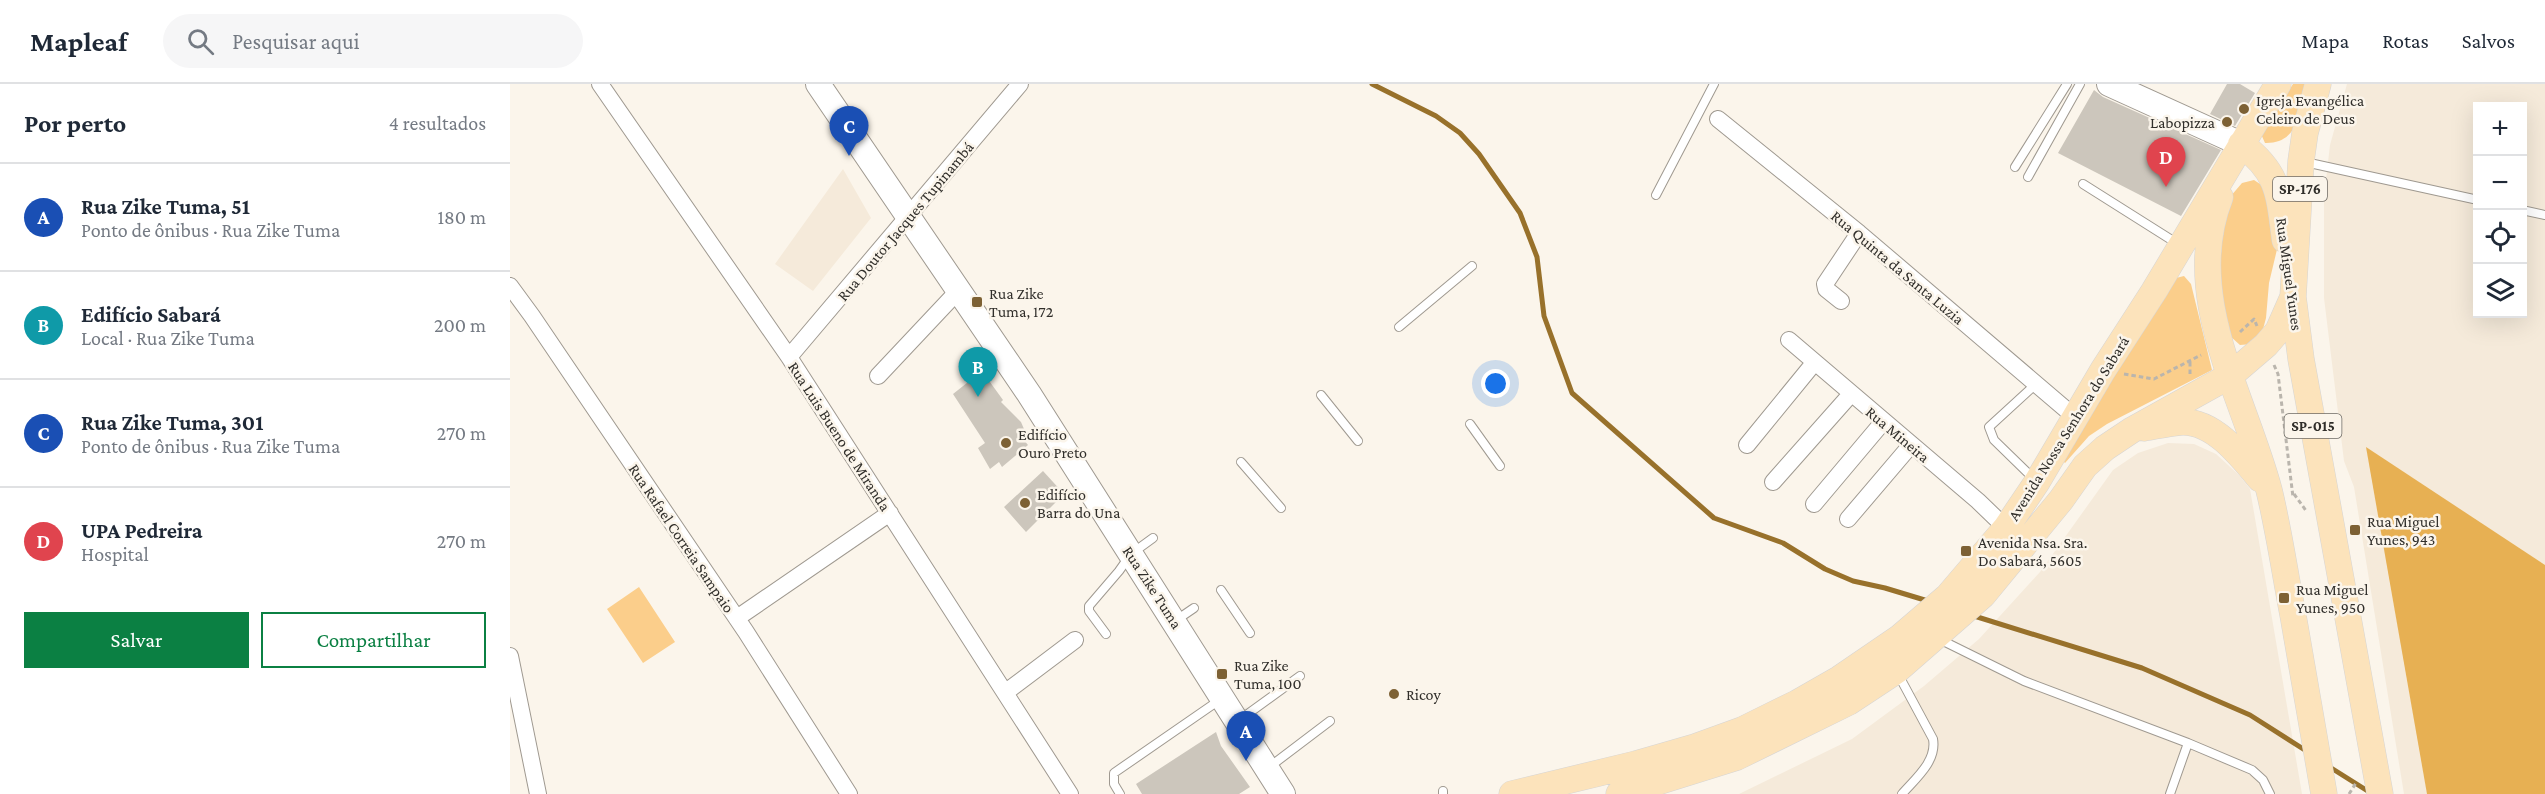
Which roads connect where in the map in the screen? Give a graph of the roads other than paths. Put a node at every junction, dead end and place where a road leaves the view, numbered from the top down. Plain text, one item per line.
1 (600, 84) edge
2 (1020, 84) edge
3 (1714, 84) edge
4 (2067, 84) edge
5 (2080, 84) edge
6 (2109, 84) edge
7 (2278, 84) edge
8 (2319, 84) edge
9 (825, 87) edge
10 (1701, 110) junction
11 (1718, 119) joint
12 (2241, 144) junction
13 (2301, 161) junction
14 (2014, 167) dead end
15 (2028, 177) dead end
16 (2083, 184) dead end
17 (1656, 195) dead end
18 (2473, 199) edge
19 (2527, 211) edge
20 (909, 215) junction
21 (2545, 215) edge
22 (1859, 233) junction
23 (2181, 246) junction
24 (1472, 266) dead end
25 (510, 286) edge
26 (958, 291) junction
27 (2294, 297) junction
28 (1841, 301) dead end
29 (1399, 327) dead end
30 (1788, 340) dead end
31 (789, 357) junction
32 (1814, 363) junction
33 (2231, 375) junction
34 (878, 376) dead end
35 (2036, 384) junction
36 (1321, 394) dead end
37 (1851, 394) junction
38 (2076, 417) junction
39 (1883, 422) junction
40 (1470, 424) dead end
41 (2132, 430) junction
42 (1358, 441) dead end
43 (1747, 445) dead end
44 (1911, 446) junction
45 (1241, 462) dead end
46 (1500, 466) dead end
47 (1773, 482) dead end
48 (2037, 482) junction
49 (2268, 489) junction
50 (1814, 504) dead end
51 (1281, 508) dead end
52 (890, 513) junction
53 (1848, 519) dead end
54 (2006, 528) junction
55 (1153, 538) dead end
56 (1131, 554) junction
57 (1221, 590) dead end
58 (736, 618) junction
59 (1250, 633) dead end
60 (1106, 634) dead end
61 (1937, 638) junction
62 (1075, 640) dead end
63 (510, 656) edge
64 (1896, 671) junction
65 (1300, 676) dead end
66 (1006, 692) junction
67 (1224, 698) junction
68 (1238, 721) junction
69 (1330, 721) dead end
70 (2188, 742) junction
71 (1267, 768) junction
72 (538, 794) edge
73 (849, 794) edge
74 (1070, 794) edge
75 (1120, 794) edge
76 (1283, 794) edge
77 (1512, 794) edge
78 (1619, 794) edge
79 (1902, 794) edge
80 (2170, 794) edge
81 (2270, 794) edge
82 (2324, 794) edge
83 (2380, 794) edge

1 - 31 street, Rua Luis Bueno de Miranda
2 - 20 street, Rua Doutor Jacques Tupinambá
3 - 10 lane
4 - 14 lane
5 - 15 lane
6 - 12 street
7 - 12 main road
8 - 13 main road, SP-176
9 - 20 street, Rua Zike Tuma
10 - 11 lane
10 - 17 lane
11 - 22 street, Rua Quinta da Santa Luzia
12 - 23 main road, Avenida Nossa Senhora do Sabará
12 - 27 main road, Rua Miguel Yunes / SP-015
12 - 33 main road
13 - 18 lane
13 - 27 main road, SP-176
16 - 23 lane
19 - 21 lane
20 - 26 street, Rua Zike Tuma
20 - 31 street, Rua Doutor Jacques Tupinambá
22 - 28 street
22 - 35 street, Rua Quinta da Santa Luzia
23 - 38 main road, Avenida Nossa Senhora do Sabará
24 - 29 lane
25 - 58 street, Rua Rafael Correia Sampaio
26 - 34 street
26 - 56 street, Rua Zike Tuma
27 - 33 main road, Avenida Nossa Senhora do Sabará
27 - 83 main road, Rua Miguel Yunes / SP-015
30 - 32 street, Rua Mineira
31 - 52 street, Rua Luis Bueno de Miranda
32 - 37 street, Rua Mineira
32 - 43 street
33 - 41 main road, Avenida Nossa Senhora do Sabará
33 - 49 main road
35 - 38 street, Rua Quinta da Santa Luzia
35 - 48 lane
36 - 42 lane
37 - 39 street, Rua Mineira
37 - 47 street
38 - 48 main road, Avenida Nossa Senhora do Sabará
39 - 44 street, Rua Mineira
39 - 50 street
40 - 46 lane
41 - 49 main road
41 - 61 main road, Avenida Nossa Senhora do Sabará
44 - 53 street
44 - 54 street, Rua Mineira
45 - 51 lane
48 - 54 main road, Avenida Nossa Senhora do Sabará
49 - 82 main road
52 - 58 street
52 - 66 street, Rua Luis Bueno de Miranda
54 - 77 main road, Avenida Nossa Senhora do Sabará
55 - 56 lane
56 - 60 lane
56 - 67 street, Rua Zike Tuma
57 - 59 lane
58 - 73 street, Rua Rafael Correia Sampaio
61 - 64 main road, Avenida Nossa Senhora do Sabará
61 - 70 lane
62 - 66 street
63 - 72 street
64 - 78 main road, Avenida Nossa Senhora do Sabará
64 - 79 lane
65 - 68 lane
66 - 74 street, Rua Luis Bueno de Miranda
67 - 68 street, Rua Zike Tuma
67 - 75 lane
68 - 71 street, Rua Zike Tuma
69 - 71 lane
70 - 80 lane
70 - 81 lane
71 - 76 street, Rua Zike Tuma

